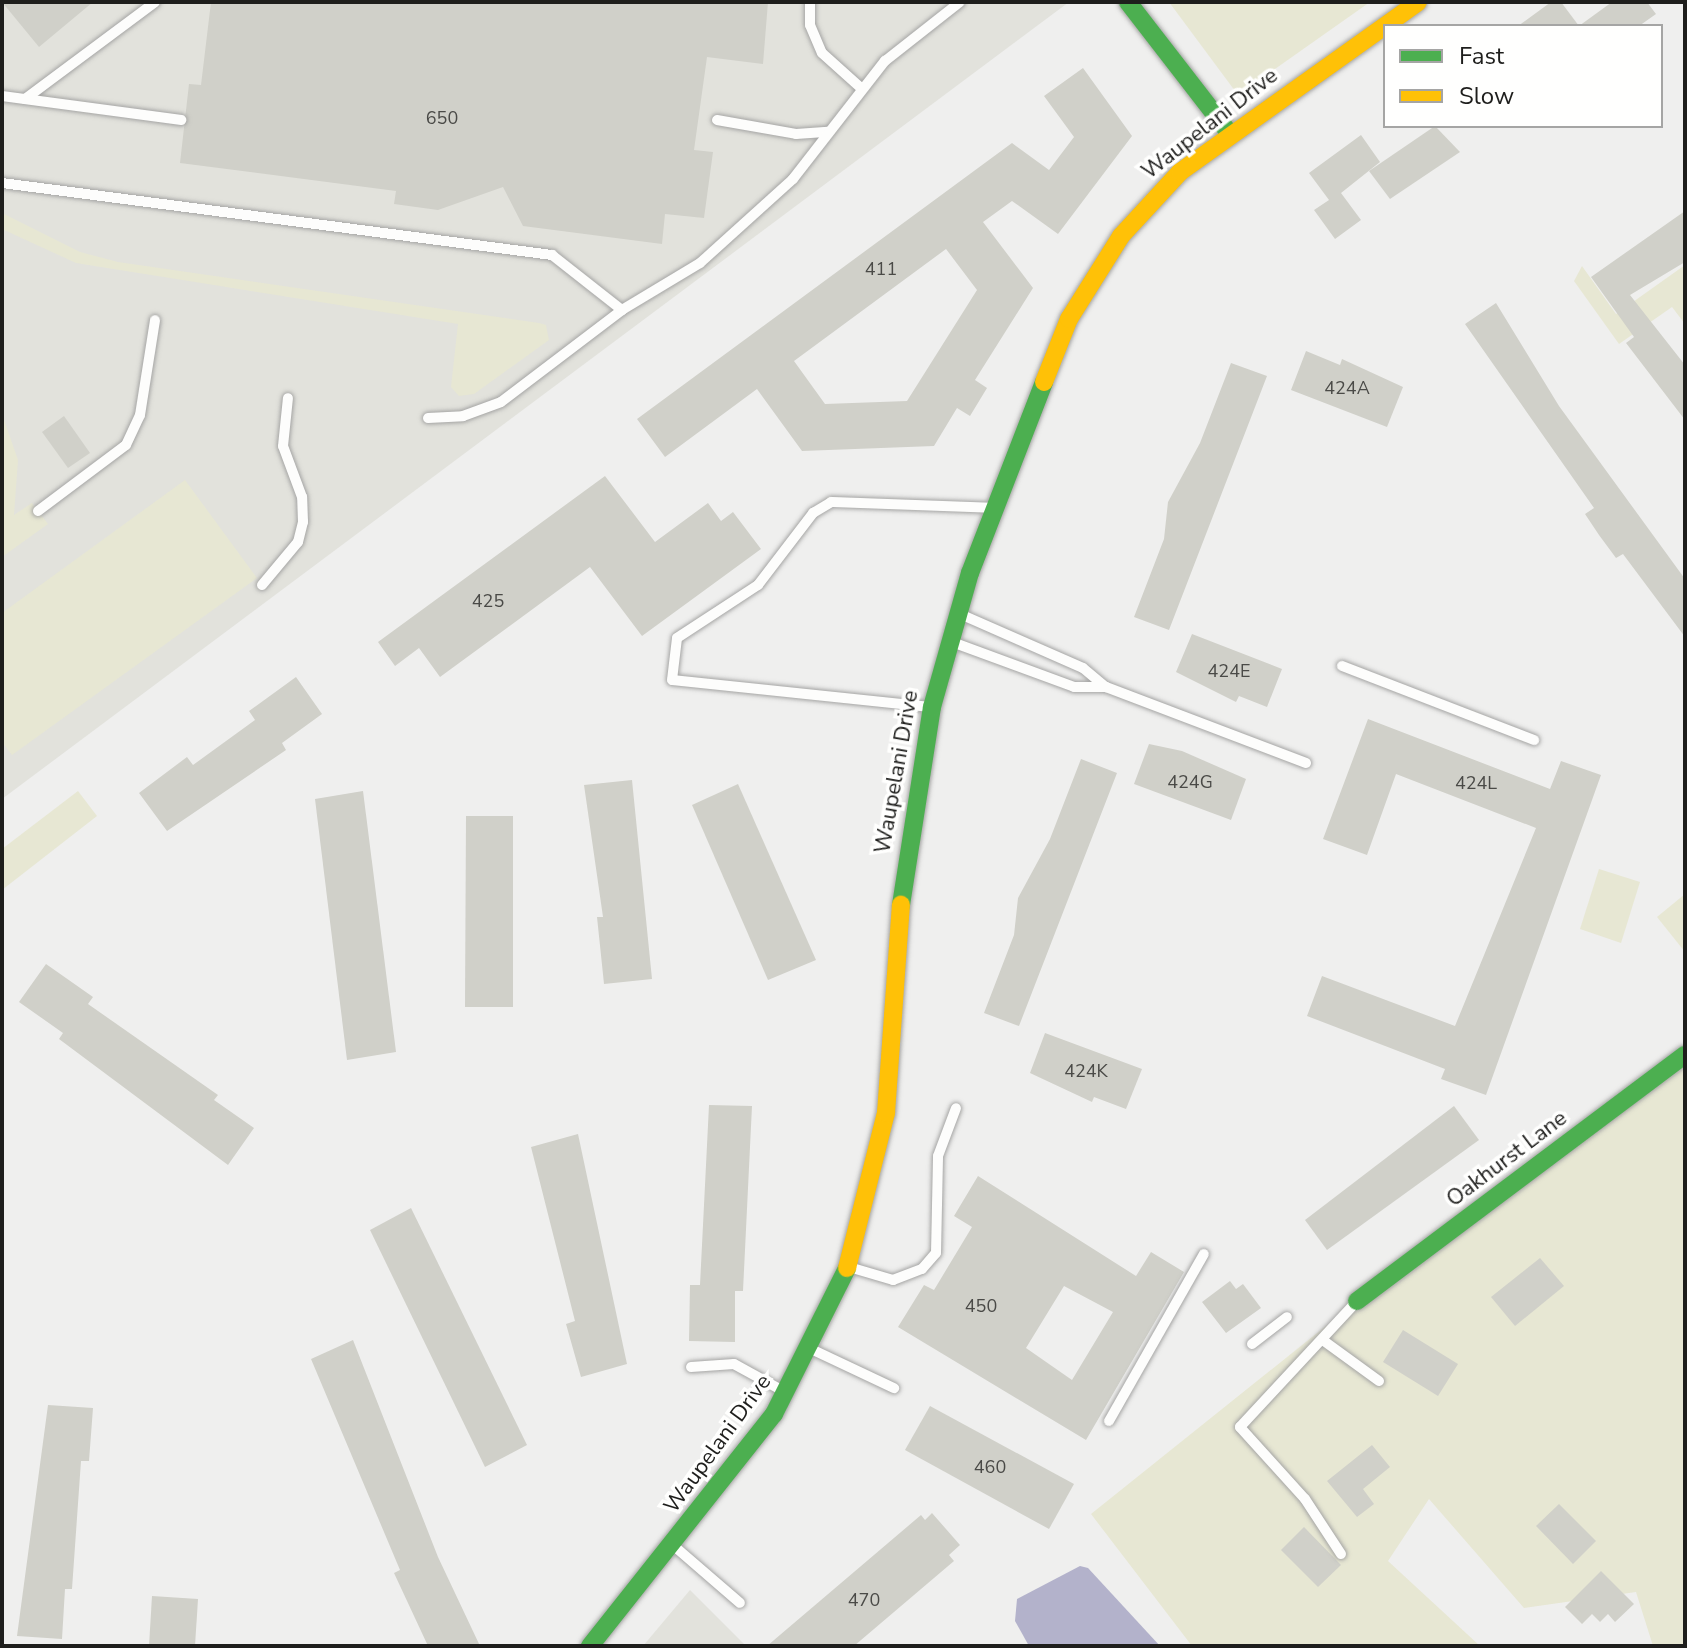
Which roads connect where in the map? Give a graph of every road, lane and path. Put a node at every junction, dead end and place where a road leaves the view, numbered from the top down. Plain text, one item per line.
1 (155, 2) edge
2 (810, 2) edge
3 (960, 2) edge
4 (1128, 2) edge
5 (1418, 2) edge
6 (1387, 24) edge
7 (1383, 27) edge
8 (861, 88) junction
9 (2, 96) edge
10 (25, 99) junction
11 (181, 120) dead end
12 (717, 120) dead end
13 (828, 132) junction
14 (1230, 134) junction
15 (2, 183) edge
16 (622, 310) junction
17 (155, 320) dead end
18 (288, 398) dead end
19 (428, 418) dead end
20 (993, 508) junction
21 (38, 511) dead end
22 (262, 585) dead end
23 (957, 613) junction
24 (949, 641) junction
25 (1342, 666) dead end
26 (1106, 687) junction
27 (932, 707) junction
28 (1534, 740) dead end
29 (1306, 763) dead end
30 (1685, 1055) edge
31 (956, 1108) dead end
32 (1204, 1254) dead end
33 (848, 1267) junction
34 (1357, 1301) joint
35 (1287, 1317) dead end
36 (1324, 1341) junction
37 (1252, 1344) dead end
38 (811, 1349) junction
39 (691, 1367) dead end
40 (1379, 1381) dead end
41 (894, 1388) dead end
42 (787, 1393) junction
43 (1109, 1421) dead end
44 (673, 1544) junction
45 (1341, 1554) dead end
46 (740, 1603) dead end
47 (590, 1646) edge

1 - 10 lane
2 - 8 lane
3 - 8 lane
4 - 14 street
5 - 6 street, Waupelani Drive
7 - 14 street, Waupelani Drive
8 - 13 lane
9 - 10 lane
10 - 11 lane
12 - 13 lane
13 - 16 lane
14 - 20 street, Waupelani Drive
15 - 16 lane
16 - 19 lane
17 - 21 lane
18 - 22 lane
20 - 23 street, Waupelani Drive
20 - 27 lane
23 - 24 street, Waupelani Drive
23 - 26 lane
24 - 26 lane
24 - 27 street, Waupelani Drive
25 - 28 lane
26 - 29 lane
27 - 33 street, Waupelani Drive
30 - 34 street, Oakhurst Lane
31 - 33 lane
32 - 43 lane
33 - 38 street, Waupelani Drive
34 - 36 lane
35 - 37 lane
36 - 40 lane
36 - 45 lane
38 - 41 lane
38 - 42 street, Waupelani Drive
39 - 42 lane
42 - 44 street, Waupelani Drive
44 - 46 lane
44 - 47 street, Waupelani Drive

